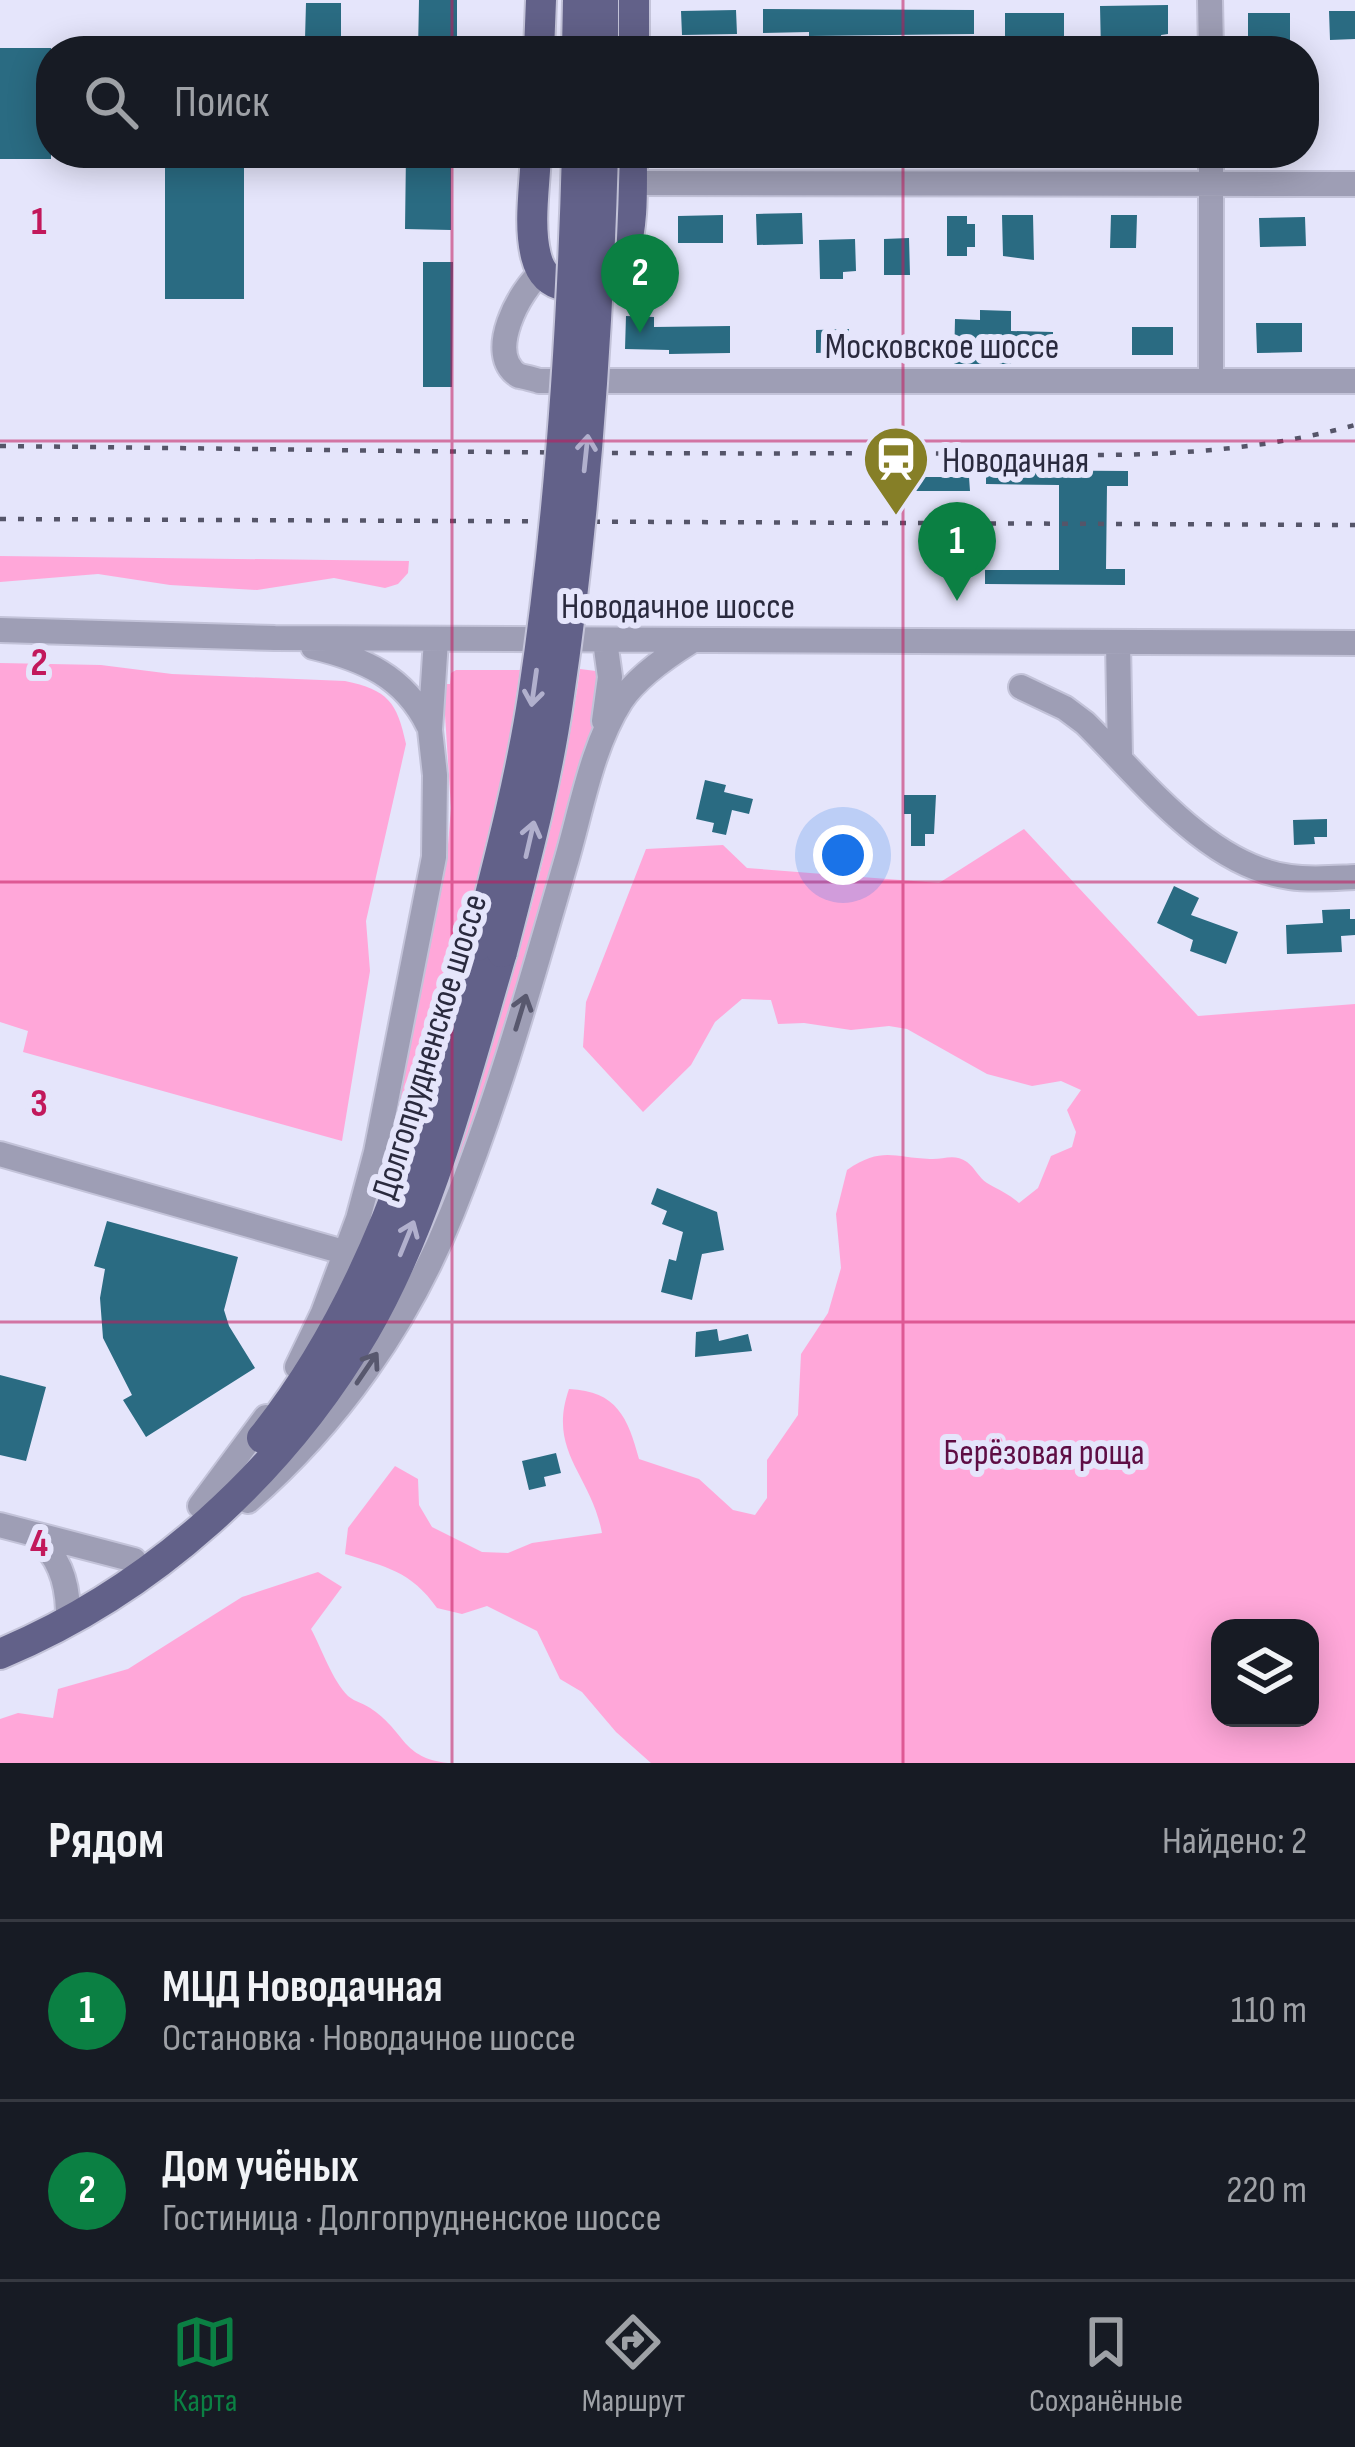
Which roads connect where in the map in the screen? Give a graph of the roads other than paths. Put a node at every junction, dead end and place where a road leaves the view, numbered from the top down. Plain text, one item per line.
1 (578, 0) edge
2 (603, 0) edge
3 (634, 0) edge
4 (646, 0) edge
5 (1210, 0) edge
6 (538, 4) edge
7 (539, 36) edge
8 (577, 36) edge
9 (603, 36) edge
10 (634, 36) edge
11 (637, 36) edge
12 (1210, 36) edge
13 (536, 168) edge
14 (576, 168) edge
15 (602, 168) edge
16 (632, 168) edge
17 (1211, 168) edge
18 (1211, 184) junction
19 (1355, 184) edge
20 (542, 272) junction
21 (1211, 381) junction
22 (1355, 381) edge
23 (0, 630) edge
24 (275, 638) junction
25 (436, 640) junction
26 (604, 640) junction
27 (690, 642) junction
28 (1118, 642) junction
29 (1355, 643) edge
30 (1021, 687) dead end
31 (430, 730) junction
32 (600, 747) junction
33 (1120, 758) junction
34 (1355, 877) edge
35 (489, 949) junction
36 (0, 1154) edge
37 (347, 1253) junction
38 (200, 1506) junction
39 (0, 1525) edge
40 (33, 1533) junction
41 (148, 1561) junction
42 (68, 1610) junction
43 (0, 1652) edge

1 - 8 main road
2 - 9 main road
3 - 10 main road
4 - 11 main road
5 - 12 street
6 - 7 main road
13 - 20 main road
14 -> 35 main road, Долгопрудненское шоссе, bridge
35 -> 15 main road, Долгопрудненское шоссе, bridge
16 - 18 street
16 - 20 main road
17 - 18 street
18 - 19 street
18 - 21 street
20 - 21 street, Московское шоссе
21 - 22 street, Московское шоссе
23 - 24 street, Новодачное шоссе
24 - 25 street, Новодачное шоссе
24 - 31 street
25 - 26 street, Новодачное шоссе
25 - 31 street
26 - 27 street, Новодачное шоссе
26 - 32 street
27 - 28 street, Новодачное шоссе
27 - 32 street
28 - 29 street, Новодачное шоссе
28 - 33 street
30 - 33 street
31 - 37 street
41 -> 32 street
33 - 34 street
35 - 38 main road, Долгопрудненское шоссе
41 -> 35 main road, Долгопрудненское шоссе
36 - 37 street
37 - 38 street
38 - 41 main road, Долгопрудненское шоссе
39 - 40 street
40 - 41 street
40 - 42 street
41 - 42 main road, Долгопрудненское шоссе
41 - 43 main road, Долгопрудненское шоссе
42 - 43 main road, Долгопрудненское шоссе

